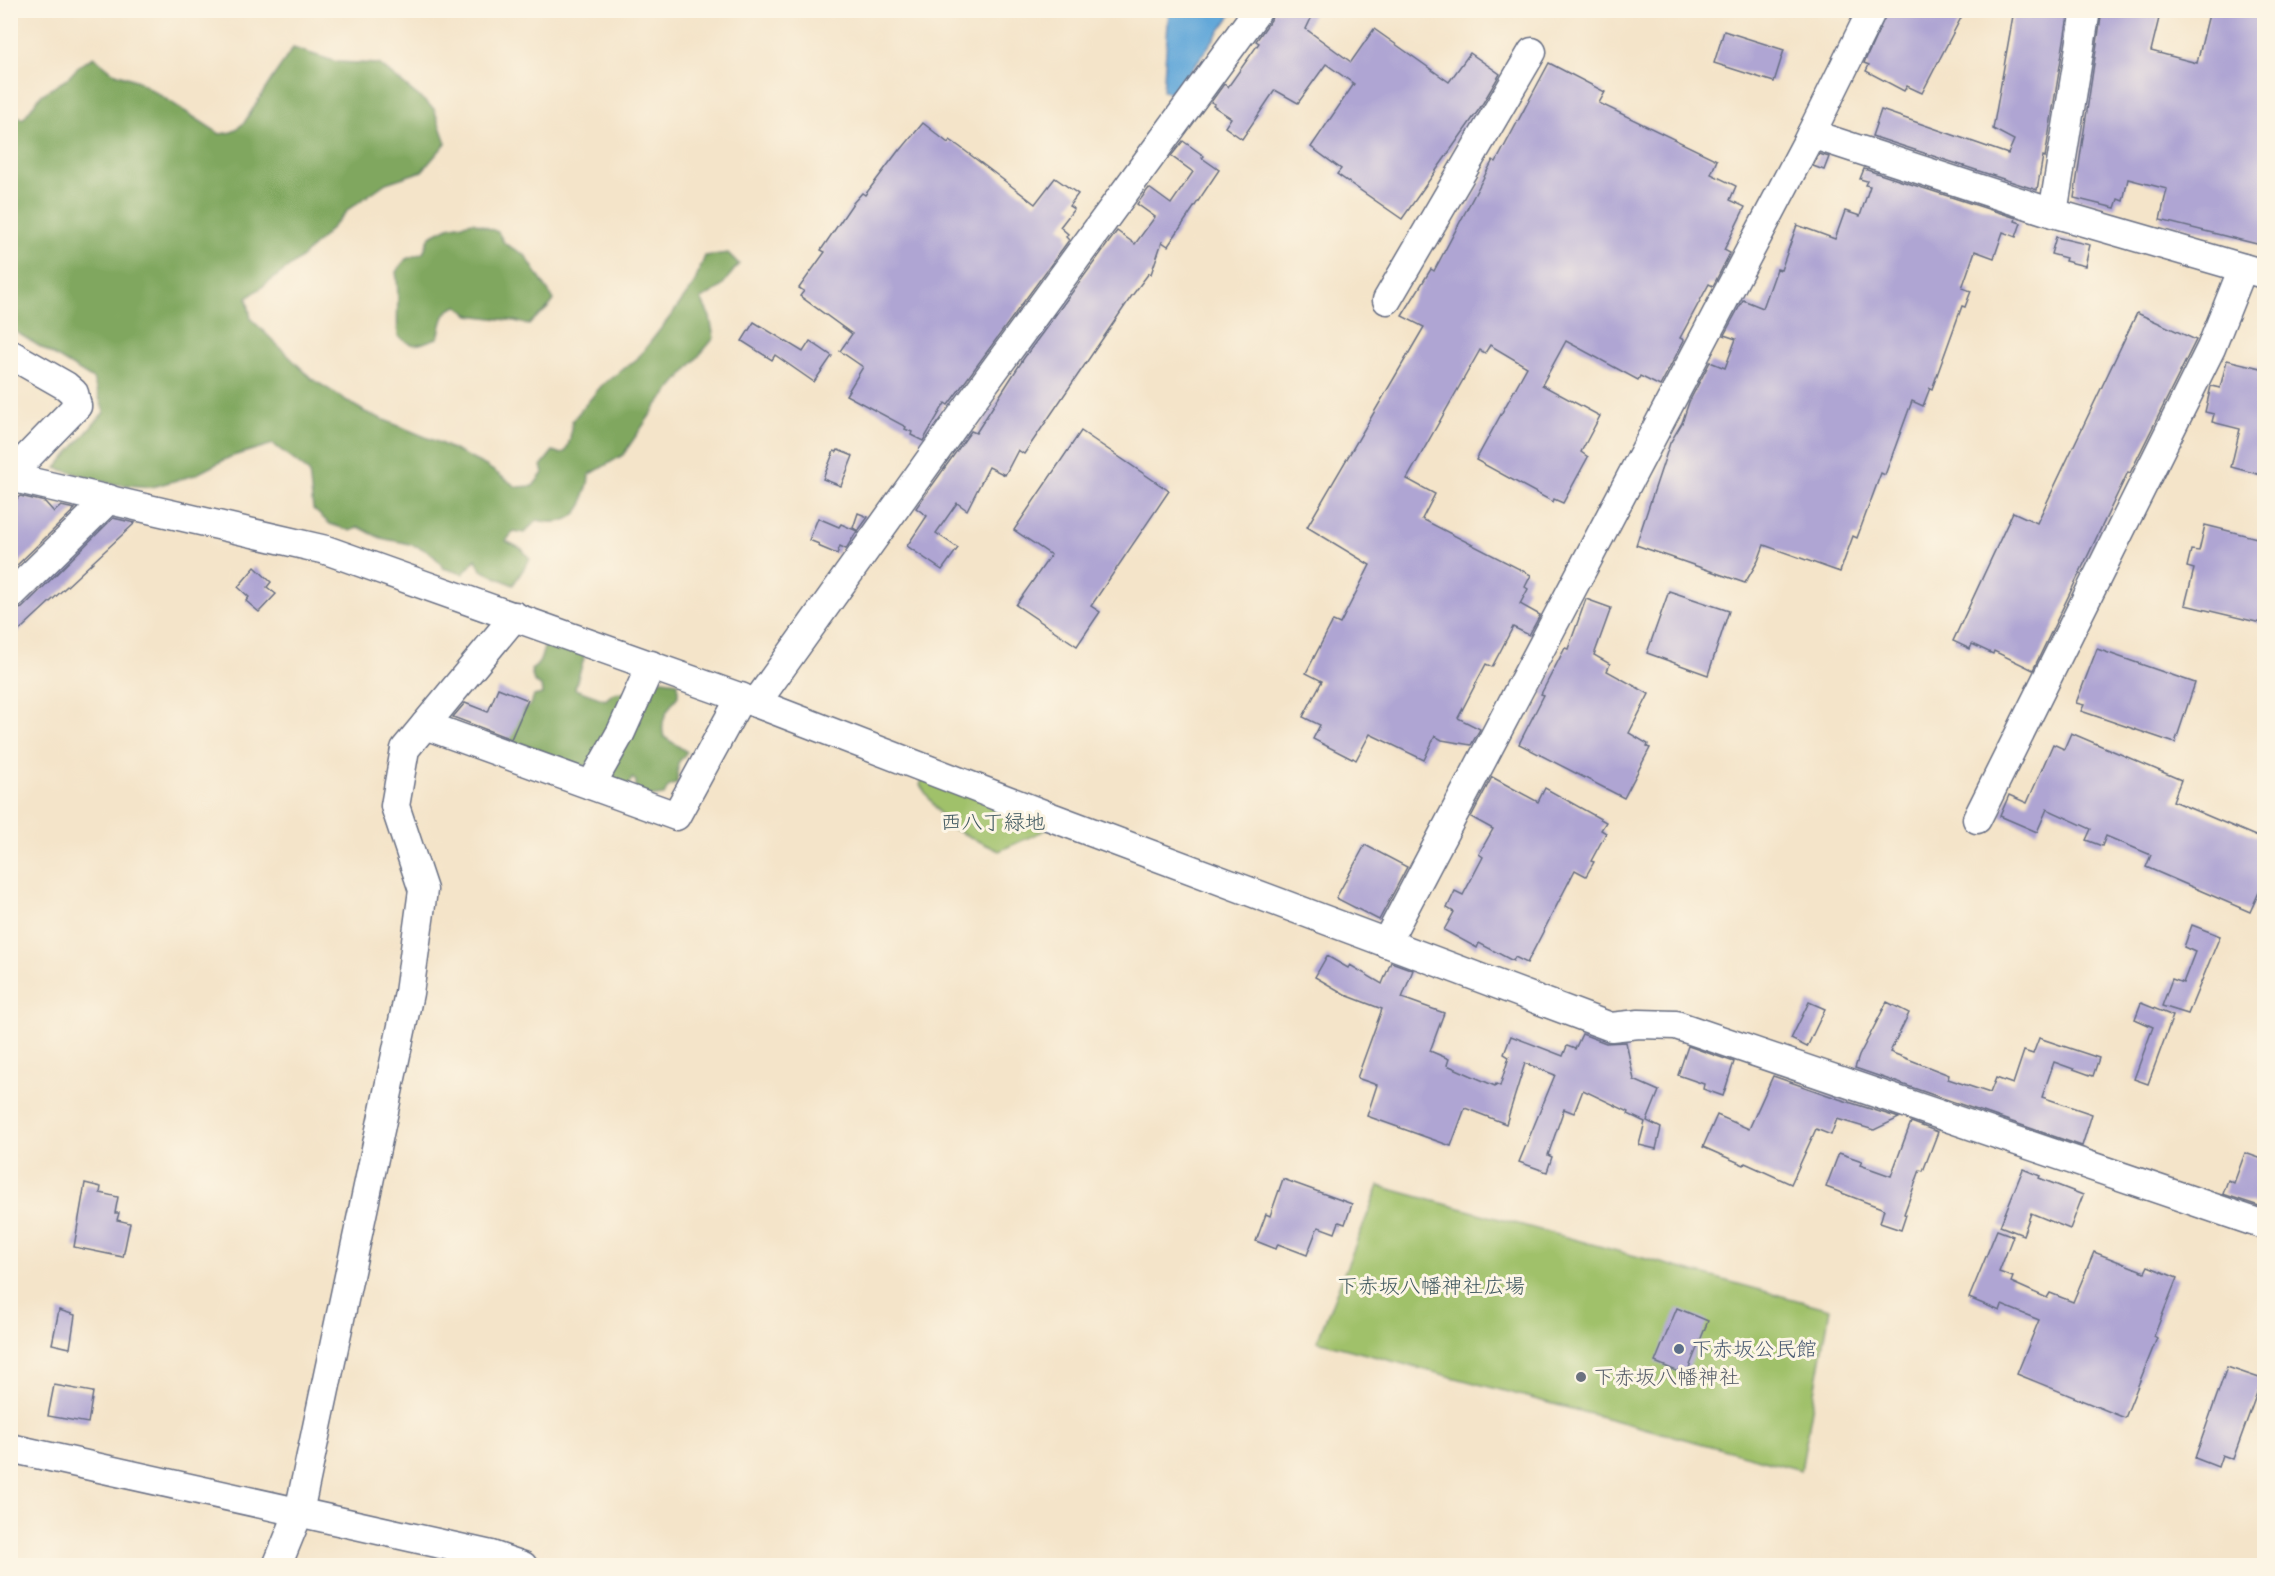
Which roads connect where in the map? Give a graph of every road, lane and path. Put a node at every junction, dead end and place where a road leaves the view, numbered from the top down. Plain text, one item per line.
1 (1258, 10) edge
2 (1872, 10) edge
3 (2085, 10) edge
4 (1532, 52) dead end
5 (1811, 134) junction
6 (2054, 213) junction
7 (2254, 271) edge
8 (1387, 300) dead end
9 (10, 354) edge
10 (10, 476) edge
11 (109, 500) junction
12 (10, 596) edge
13 (515, 616) junction
14 (651, 665) junction
15 (749, 700) junction
16 (425, 725) junction
17 (591, 785) junction
18 (1977, 819) dead end
19 (1386, 943) junction
20 (2265, 1225) edge
21 (10, 1448) edge
22 (300, 1512) junction
23 (277, 1566) edge
24 (524, 1566) edge

1 - 15 street
2 - 5 street
3 - 6 street
4 - 8 street
5 - 6 street
5 - 19 street
6 - 7 street
7 - 18 street
9 - 10 street
10 - 11 street
11 - 12 street
11 - 13 street
13 - 14 street
13 - 16 street
14 - 15 street
14 - 17 street
15 - 17 street
15 - 19 street
16 - 17 street
16 - 22 street
19 - 20 street
21 - 22 street
22 - 23 street
22 - 24 street

